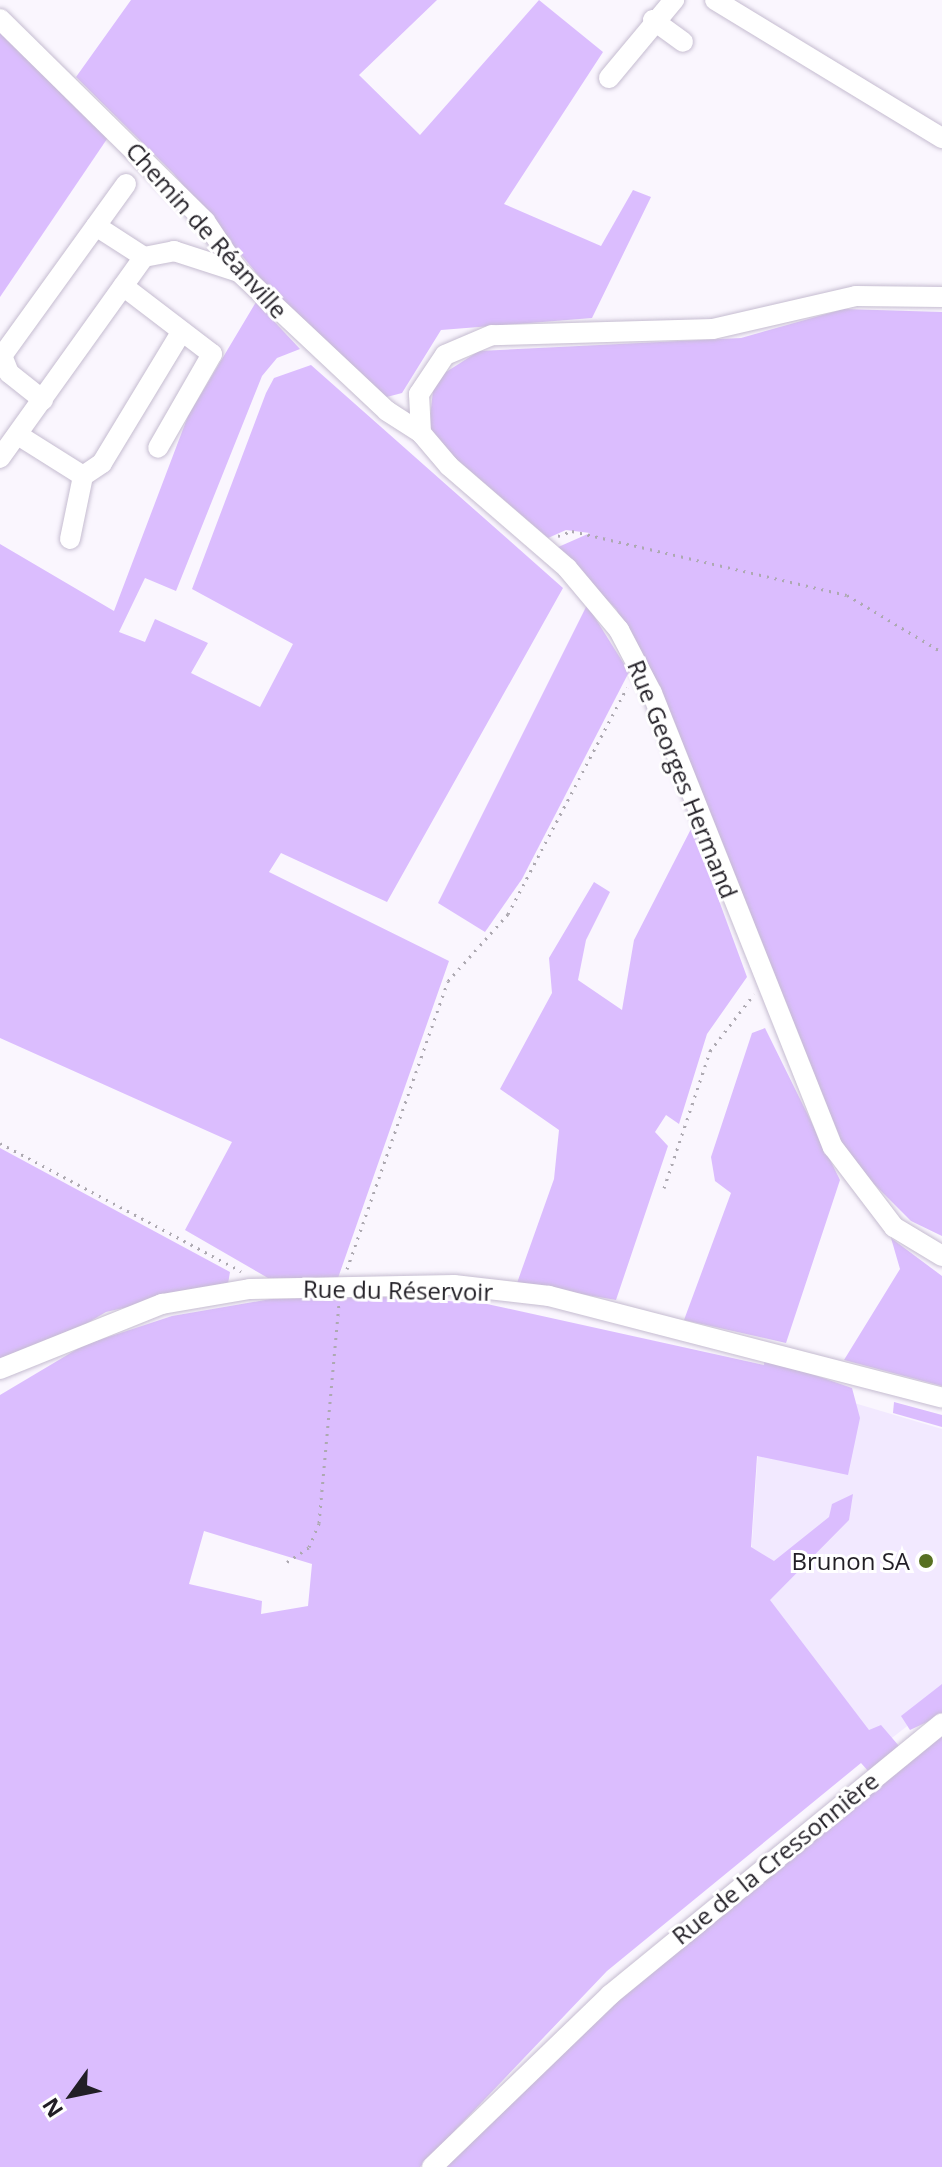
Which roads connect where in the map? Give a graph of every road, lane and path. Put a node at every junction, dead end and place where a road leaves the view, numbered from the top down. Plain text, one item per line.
1 (674, 0) edge
2 (715, 0) edge
3 (0, 19) edge
4 (653, 20) junction
5 (683, 42) dead end
6 (609, 78) dead end
7 (942, 138) edge
8 (126, 184) dead end
9 (96, 226) junction
10 (144, 257) junction
11 (239, 272) junction
12 (123, 286) junction
13 (942, 297) edge
14 (182, 331) junction
15 (43, 400) junction
16 (421, 433) junction
17 (18, 435) junction
18 (158, 448) dead end
19 (0, 458) edge
20 (83, 476) junction
21 (70, 539) dead end
22 (543, 548) junction
23 (942, 652) edge
24 (638, 666) junction
25 (762, 972) junction
26 (0, 1143) edge
27 (664, 1188) dead end
28 (942, 1256) edge
29 (341, 1287) junction
30 (250, 1289) junction
31 (0, 1369) edge
32 (942, 1398) edge
33 (287, 1562) dead end
34 (942, 1723) edge
35 (432, 2167) edge

1 - 4 street
2 - 7 street
3 - 11 street, Chemin de Réanville
4 - 5 street
4 - 6 street
8 - 9 street
9 - 10 street
9 - 15 street
10 - 11 street
10 - 12 street
11 - 16 street, Chemin de Réanville
12 - 14 street
12 - 15 street
13 - 16 street
14 - 18 street
14 - 20 street
15 - 17 street
16 - 22 street, Rue Georges Hermand
17 - 19 street
17 - 20 street
20 - 21 street
22 - 23 path
22 - 24 street, Rue Georges Hermand
24 - 25 street, Rue Georges Hermand
24 - 29 path
25 - 27 path
25 - 28 street, Rue Georges Hermand
26 - 30 path
29 - 30 street, Rue du Réservoir
29 - 32 street, Rue du Réservoir
29 - 33 path
30 - 31 street, Rue du Réservoir
34 - 35 street, Rue de la Cressonnière

